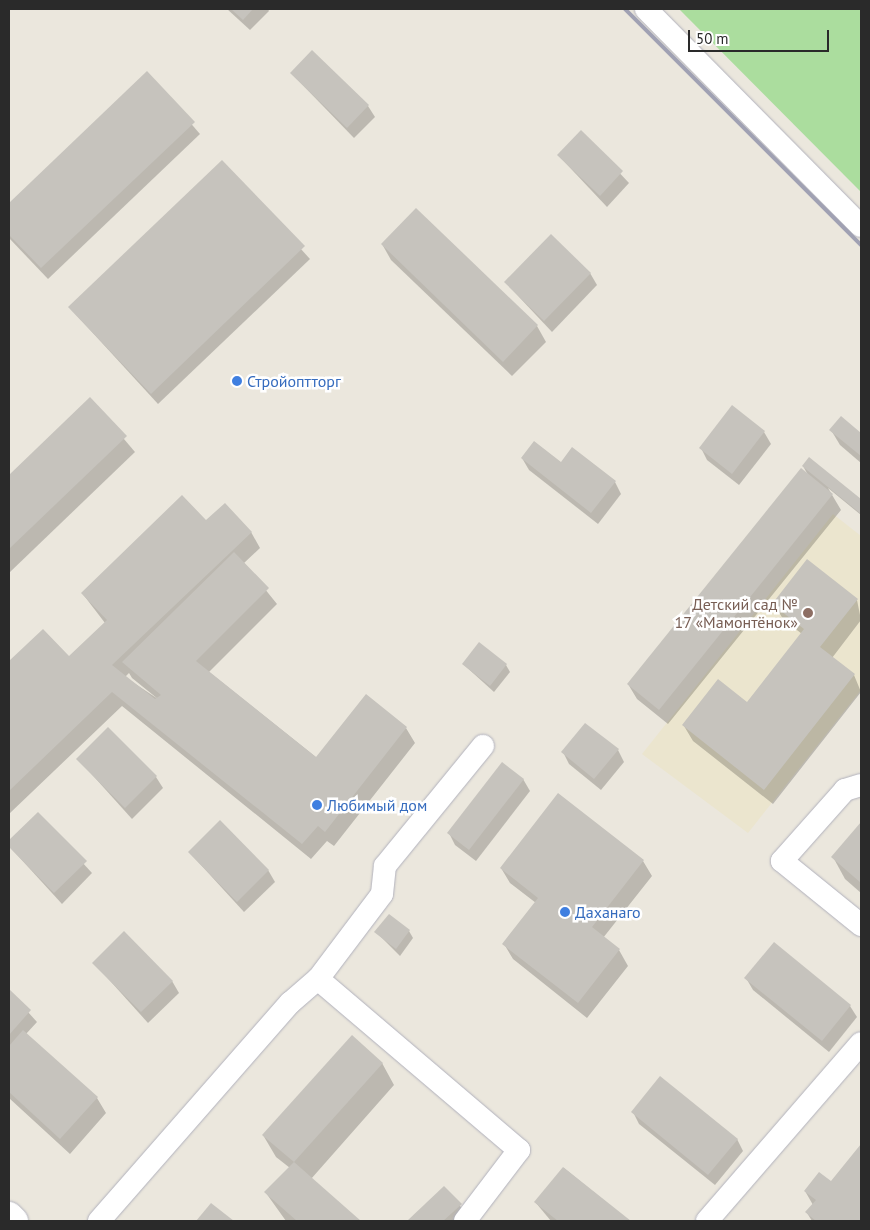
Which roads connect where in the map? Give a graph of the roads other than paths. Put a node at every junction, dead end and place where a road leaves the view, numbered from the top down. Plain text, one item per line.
1 (646, 9) edge
2 (861, 226) edge
3 (483, 746) dead end
4 (861, 785) edge
5 (861, 925) edge
6 (318, 979) junction
7 (861, 1043) edge
8 (9, 1216) edge
9 (14, 1221) edge
10 (99, 1221) edge
11 (465, 1221) edge
12 (707, 1221) edge

1 - 2 street
3 - 6 street
4 - 5 street
6 - 10 street
6 - 11 street
7 - 12 street
8 - 9 main road

